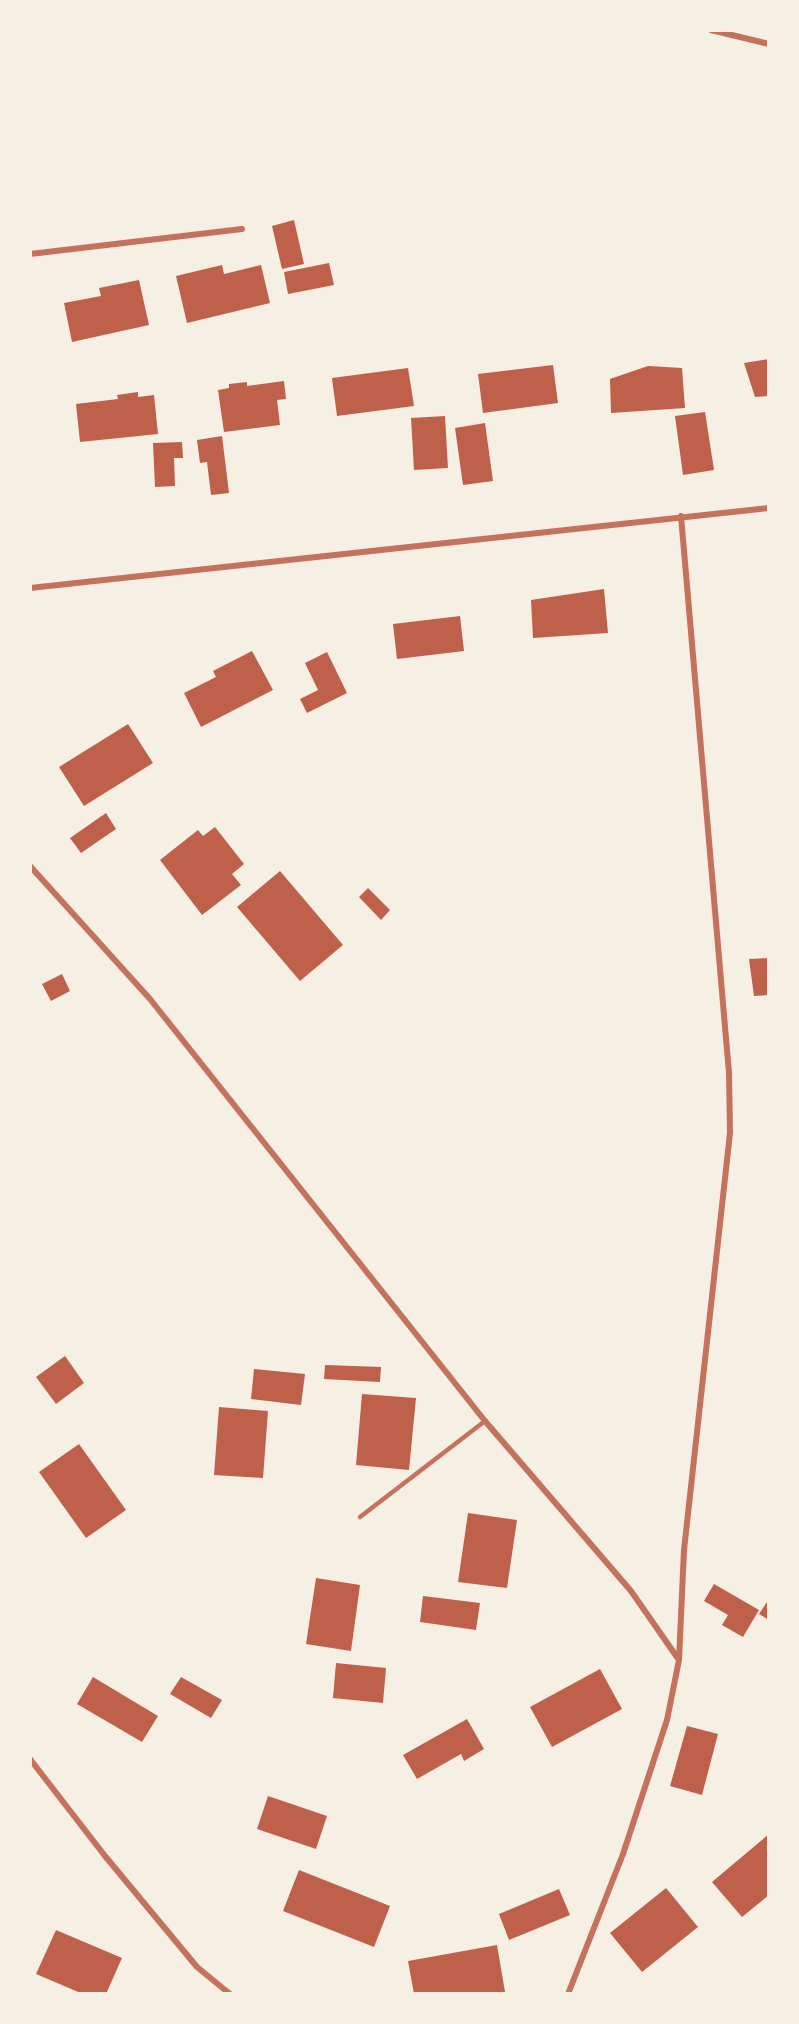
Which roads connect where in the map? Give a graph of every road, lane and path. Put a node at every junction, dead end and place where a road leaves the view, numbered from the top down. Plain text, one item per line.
1 (711, 30) edge
2 (769, 44) edge
3 (242, 229) dead end
4 (30, 254) edge
5 (769, 508) edge
6 (681, 516) junction
7 (30, 588) edge
8 (30, 866) edge
9 (485, 1421) junction
10 (360, 1516) dead end
11 (678, 1660) junction
12 (30, 1759) edge
13 (230, 1994) edge
14 (568, 1994) edge

1 - 2 street
3 - 4 street
5 - 6 street
6 - 7 street
6 - 11 street
8 - 9 street
9 - 10 lane
9 - 11 street
11 - 14 street
12 - 13 street

